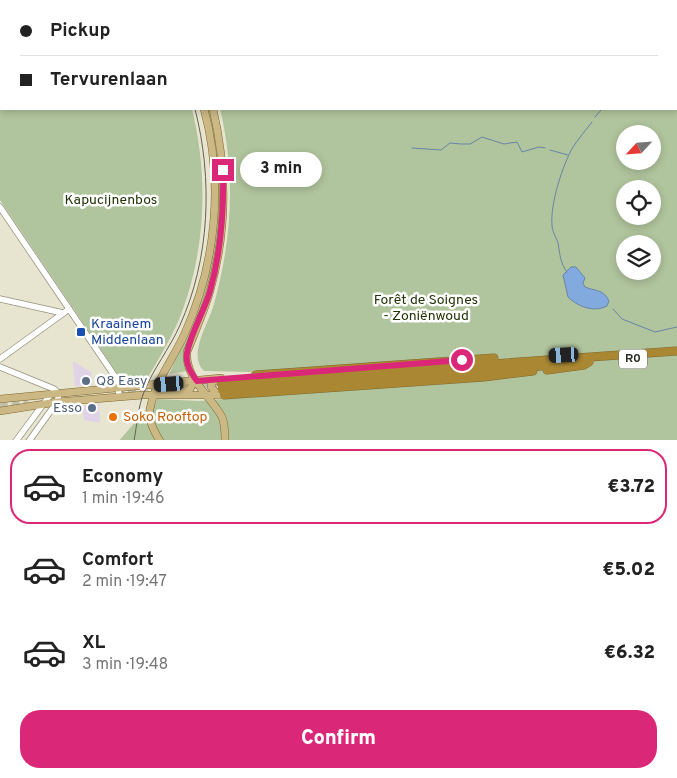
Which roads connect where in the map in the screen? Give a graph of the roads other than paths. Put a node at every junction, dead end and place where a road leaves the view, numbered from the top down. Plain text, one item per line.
1 (204, 110) edge
2 (213, 110) edge
3 (0, 207) edge
4 (0, 299) edge
5 (69, 309) junction
6 (63, 314) junction
7 (677, 351) edge
8 (677, 356) edge
9 (0, 360) edge
10 (592, 360) junction
11 (0, 367) edge
12 (194, 379) junction
13 (158, 385) junction
14 (221, 388) junction
15 (119, 393) junction
16 (168, 393) junction
17 (155, 394) junction
18 (50, 395) junction
19 (143, 395) junction
20 (207, 396) junction
21 (58, 398) junction
22 (0, 399) edge
23 (44, 403) junction
24 (150, 407) junction
25 (15, 408) junction
26 (0, 411) edge
27 (222, 417) junction
28 (32, 418) junction
29 (26, 427) junction
30 (34, 433) junction
31 (16, 440) edge
32 (29, 440) edge
33 (160, 440) edge
34 (225, 440) edge

1 - 13 main road
2 - 12 main road
3 - 5 street
4 - 6 street
5 - 6 street
5 - 15 street
6 - 9 street
7 - 10 highway, R0
8 - 10 highway, R0
10 - 14 highway, R0
10 - 14 highway
11 - 21 street
12 - 13 main road
12 - 14 main road
12 - 16 main road
12 - 20 main road
13 - 15 main road
13 - 17 main road
14 - 20 main road
14 - 27 main road
15 - 19 main road
15 - 21 main road
16 - 17 main road
16 - 20 main road
17 - 19 main road
17 - 24 main road
18 - 21 main road
18 - 22 main road
18 - 23 street
19 - 24 main road
20 - 27 main road
21 - 23 main road
21 - 30 street
23 - 25 main road
23 - 28 street
24 - 33 main road
25 - 26 main road
25 - 28 street
27 - 34 main road
28 - 29 street
29 - 30 street
29 - 31 street
30 - 32 street

